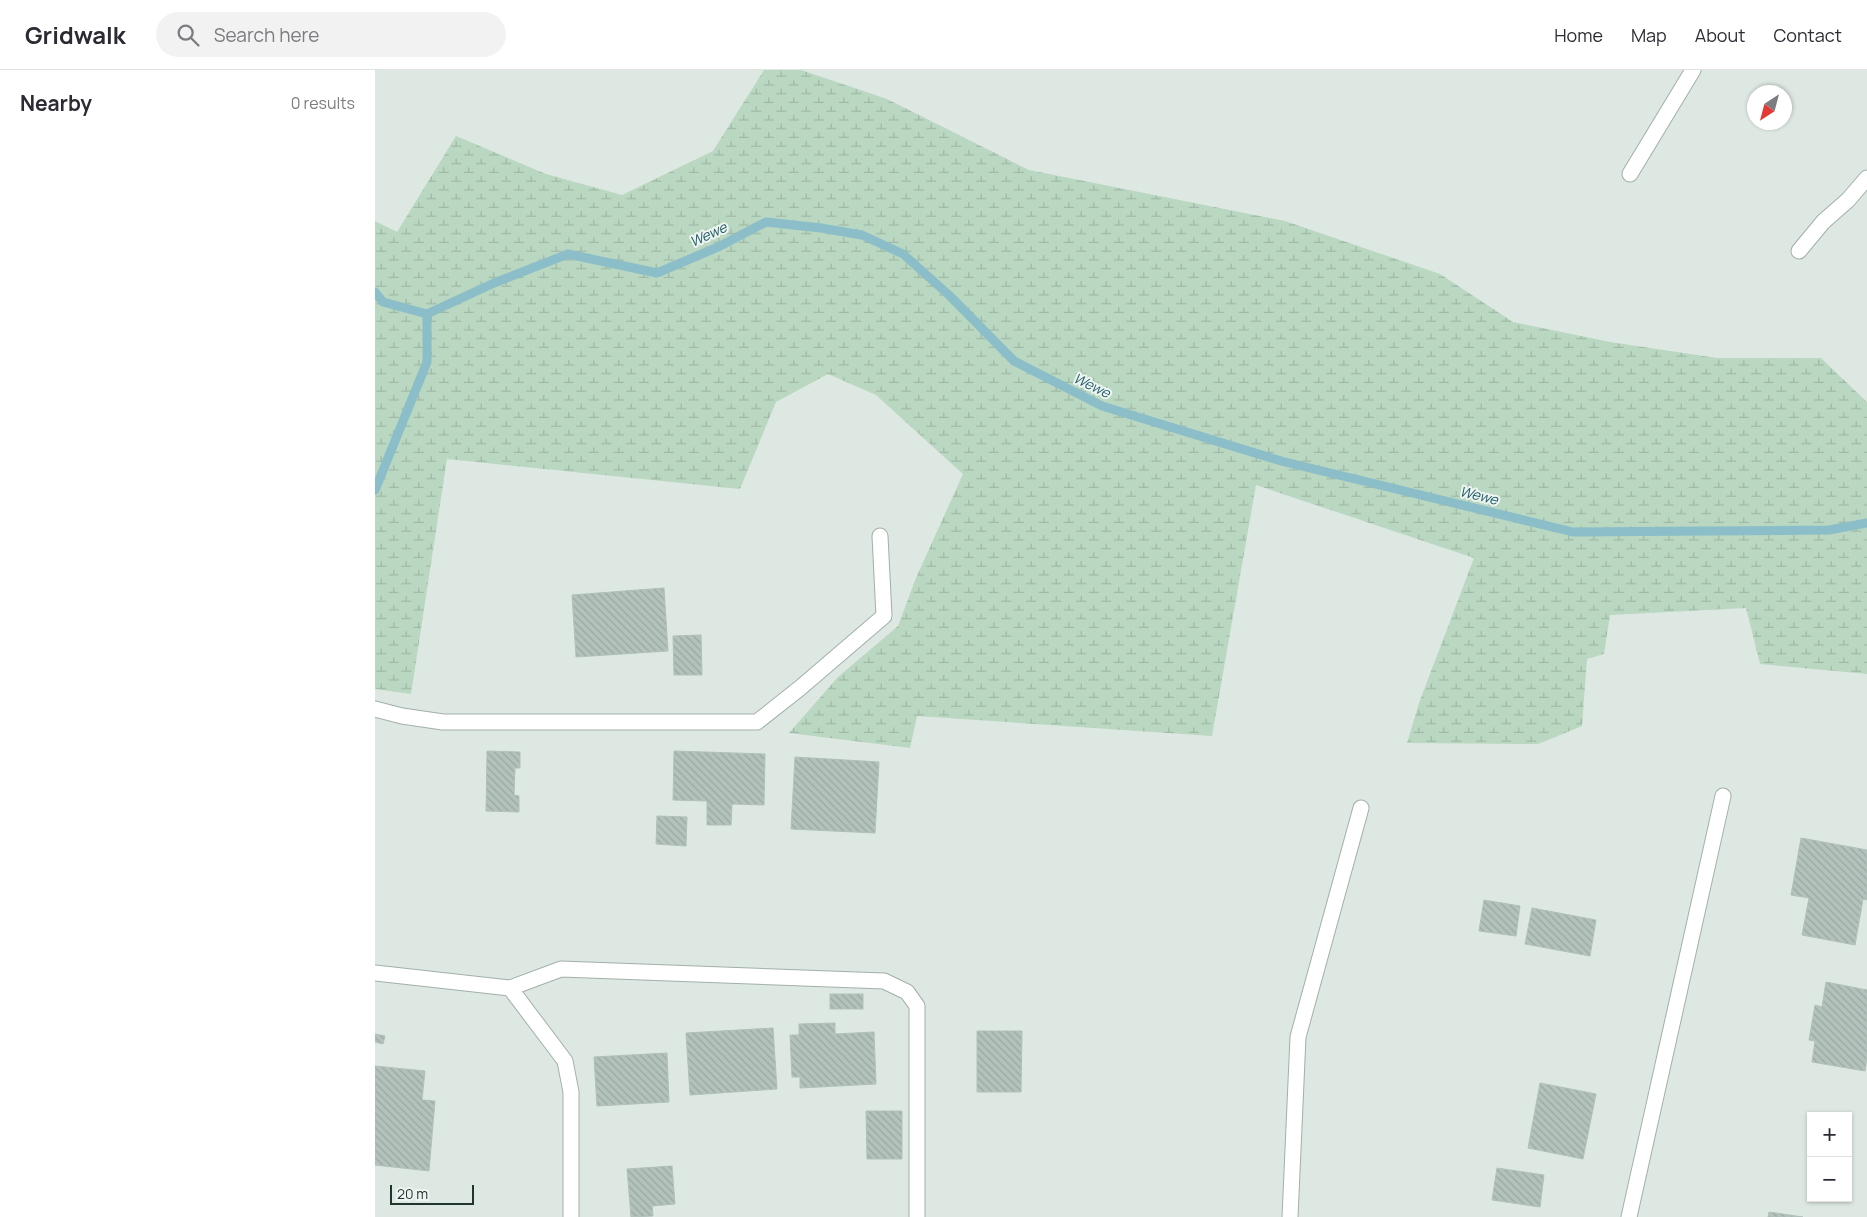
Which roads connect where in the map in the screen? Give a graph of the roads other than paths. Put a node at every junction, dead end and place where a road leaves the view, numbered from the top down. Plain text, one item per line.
1 (1693, 70) edge
2 (1630, 174) dead end
3 (1867, 178) edge
4 (1799, 251) dead end
5 (881, 536) dead end
6 (375, 709) edge
7 (1723, 796) dead end
8 (1361, 808) dead end
9 (375, 973) edge
10 (510, 988) junction
11 (571, 1217) edge
12 (917, 1217) edge
13 (1290, 1217) edge
14 (1629, 1217) edge

1 - 2 street
3 - 4 street
5 - 6 street
7 - 14 street
8 - 13 street
9 - 10 street
10 - 11 street
10 - 12 street

